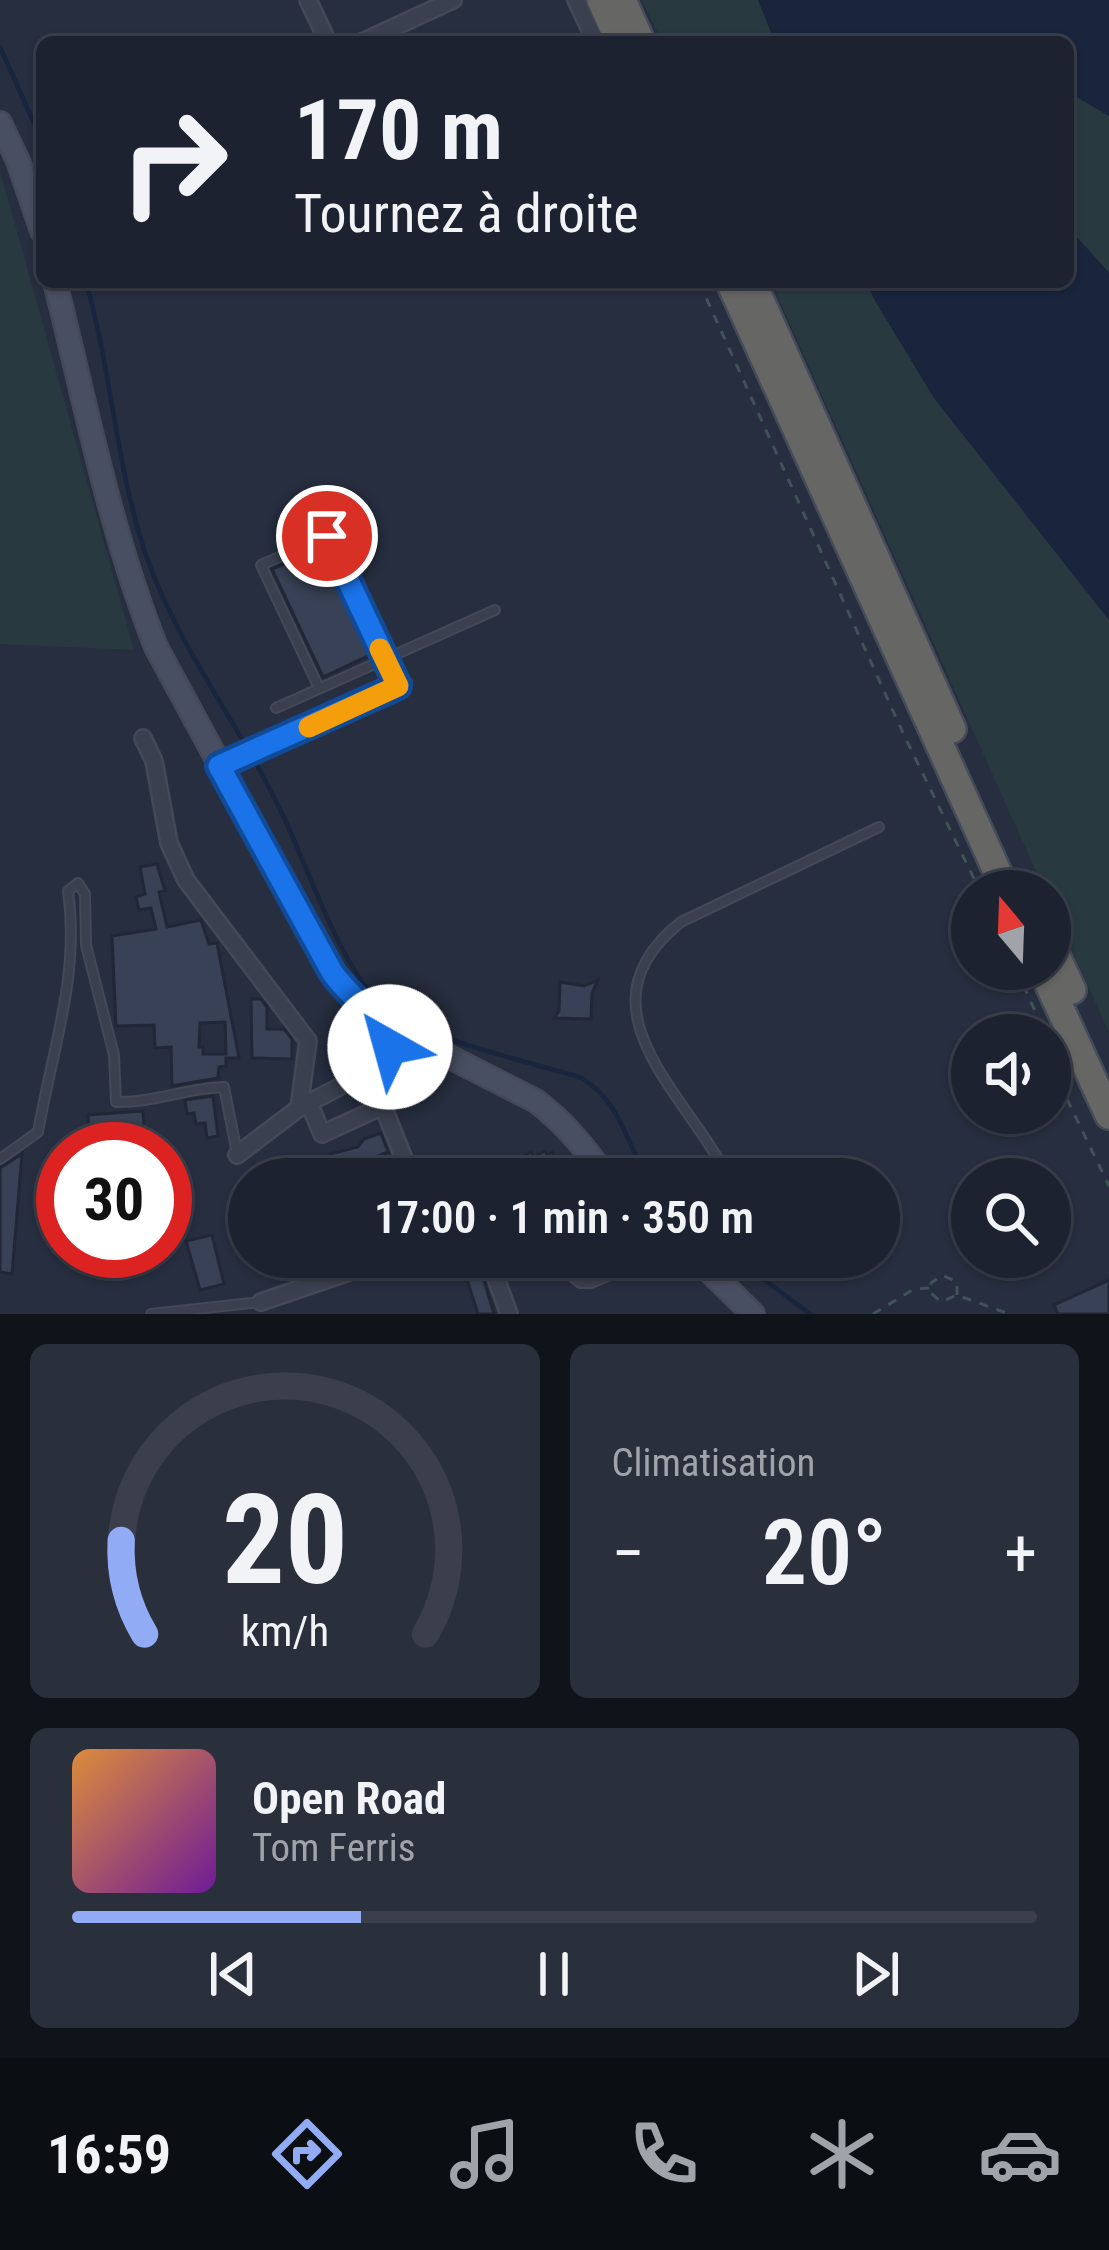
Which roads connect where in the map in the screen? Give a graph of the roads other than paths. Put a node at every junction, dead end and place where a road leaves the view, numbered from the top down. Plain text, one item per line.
1 (308, 0) edge
2 (453, 0) edge
3 (576, 0) edge
4 (601, 0) edge
5 (622, 0) edge
6 (325, 36) edge
7 (375, 36) edge
8 (593, 36) edge
9 (617, 36) edge
10 (638, 36) edge
11 (0, 124) edge
12 (36, 184) edge
13 (56, 288) edge
14 (733, 288) edge
15 (755, 288) edge
16 (495, 610) dead end
17 (385, 659) junction
18 (319, 688) junction
19 (276, 708) dead end
20 (143, 738) dead end
21 (219, 766) junction
22 (879, 827) dead end
23 (996, 870) edge
24 (1017, 870) edge
25 (1071, 988) edge
26 (1052, 990) edge
27 (381, 1041) junction
28 (427, 1052) junction
29 (1109, 1070) edge
30 (304, 1106) junction
31 (1109, 1115) edge
32 (238, 1155) joint
33 (404, 1158) edge
34 (591, 1158) edge
35 (715, 1158) edge
36 (0, 1159) edge
37 (331, 1278) edge
38 (496, 1278) edge
39 (575, 1278) edge
40 (603, 1278) edge
41 (717, 1278) edge
42 (261, 1302) joint
43 (152, 1314) edge
44 (509, 1314) edge
45 (754, 1314) edge

1 - 6 street
2 - 7 street
3 - 8 street
4 - 9 highway
5 - 10 highway
11 - 12 main road
13 - 21 main road
14 - 23 highway
15 - 24 highway
16 - 17 lane
17 - 18 lane
17 - 18 lane
17 - 21 lane
18 - 19 lane
20 - 30 street
21 - 27 main road
22 - 35 lane
25 - 29 highway
26 - 31 highway
27 - 28 main road
27 - 28 street
27 - 30 street
28 - 34 main road
30 - 32 street
30 - 33 street
32 - 36 lane
37 - 42 street
38 - 44 street
39 - 40 lane
41 - 45 main road
42 - 43 lane

